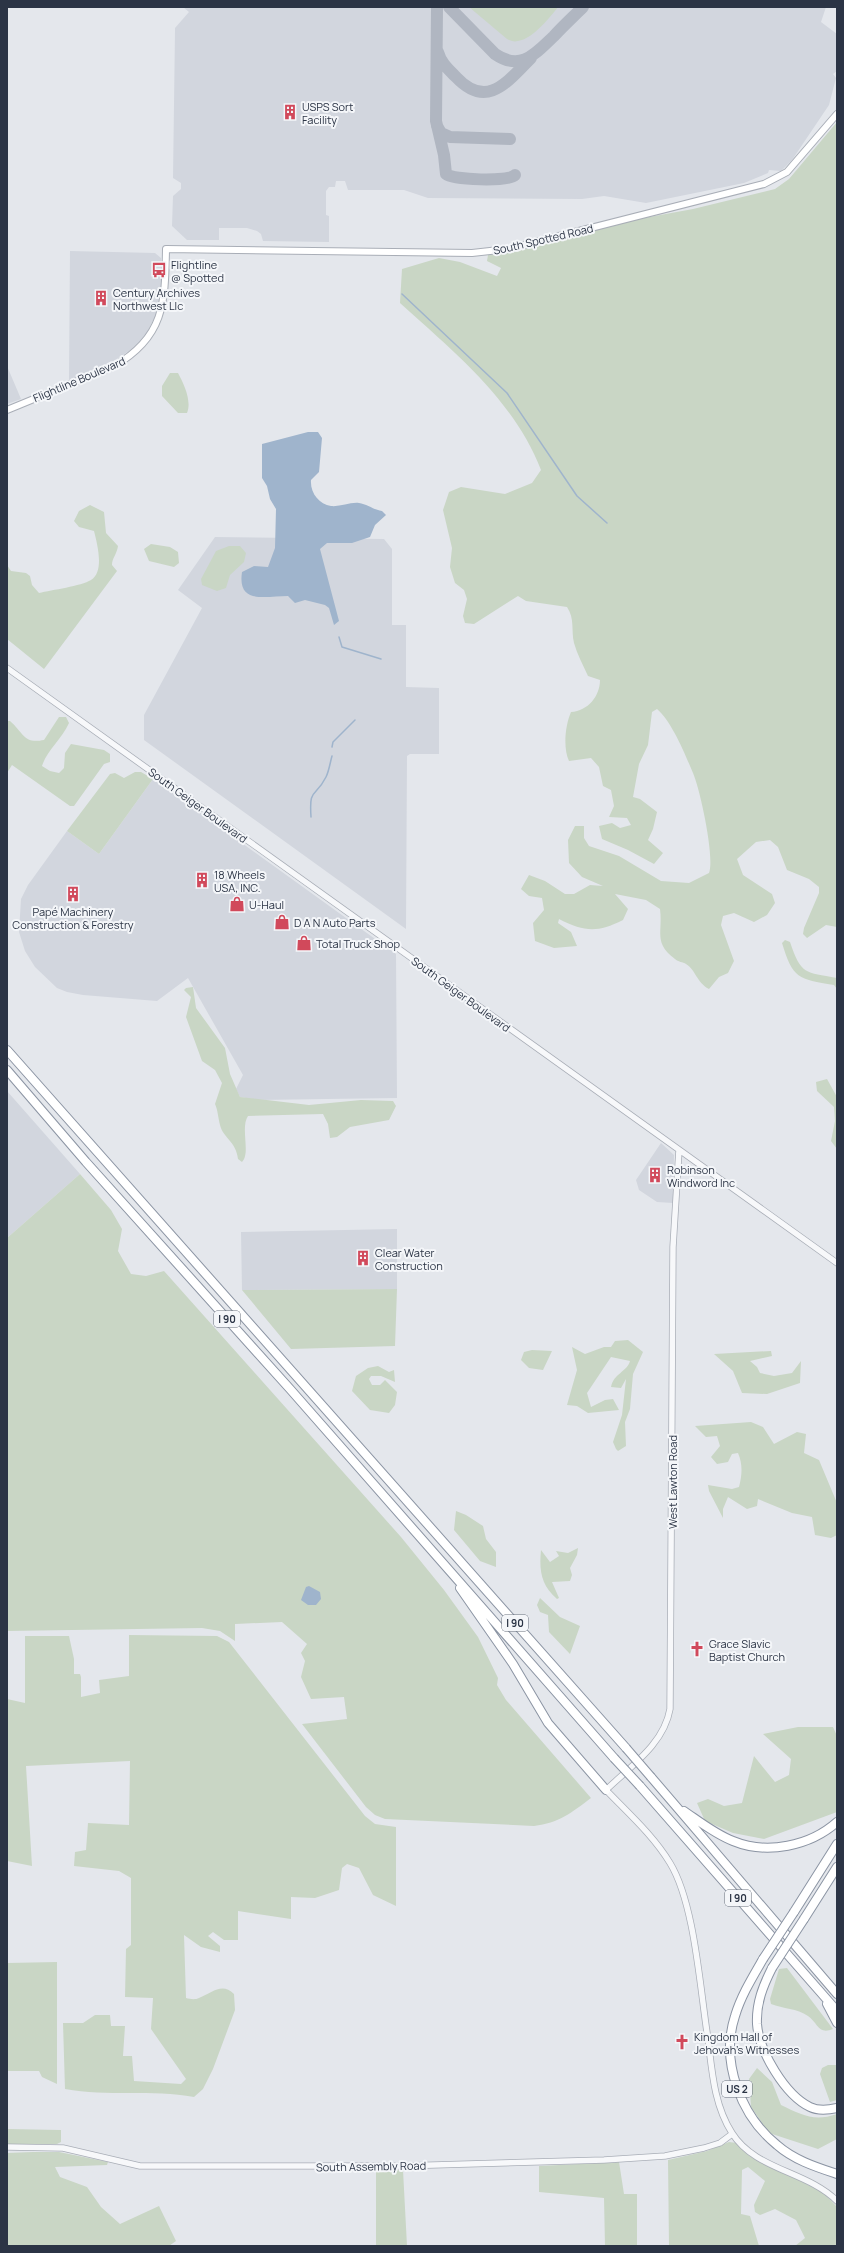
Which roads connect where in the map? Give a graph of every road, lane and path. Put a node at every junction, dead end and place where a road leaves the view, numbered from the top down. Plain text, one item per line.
1 (837, 114) edge
2 (166, 249) joint
3 (7, 410) edge
4 (7, 668) edge
5 (7, 1045) edge
6 (7, 1050) edge
7 (19, 1064) junction
8 (7, 1070) edge
9 (679, 1150) junction
10 (837, 1263) edge
11 (448, 1568) junction
12 (606, 1790) junction
13 (675, 1805) junction
14 (837, 1822) edge
15 (837, 1844) edge
16 (837, 1867) edge
17 (817, 1988) junction
18 (837, 1994) edge
19 (837, 2011) edge
20 (837, 2022) edge
21 (837, 2108) edge
22 (732, 2134) junction
23 (7, 2147) edge
24 (837, 2174) edge
25 (837, 2200) edge

1 - 2 main road, South Spotted Road
2 - 3 main road, Flightline Boulevard
4 - 9 street, South Geiger Boulevard
5 - 7 highway
6 - 7 highway, I 90
7 - 13 highway, I 90, bridge
8 - 11 highway, I 90
9 - 10 street, South Geiger Boulevard
9 - 12 street, West Lawton Road
11 - 12 highway
11 - 17 highway, I 90, bridge
12 - 22 street
13 - 14 highway
13 - 18 highway, I 90
15 - 24 highway, US 2, bridge
16 - 21 highway, bridge
17 - 19 highway, I 90
17 - 20 highway
22 - 23 street, South Assembly Road
22 - 25 street

